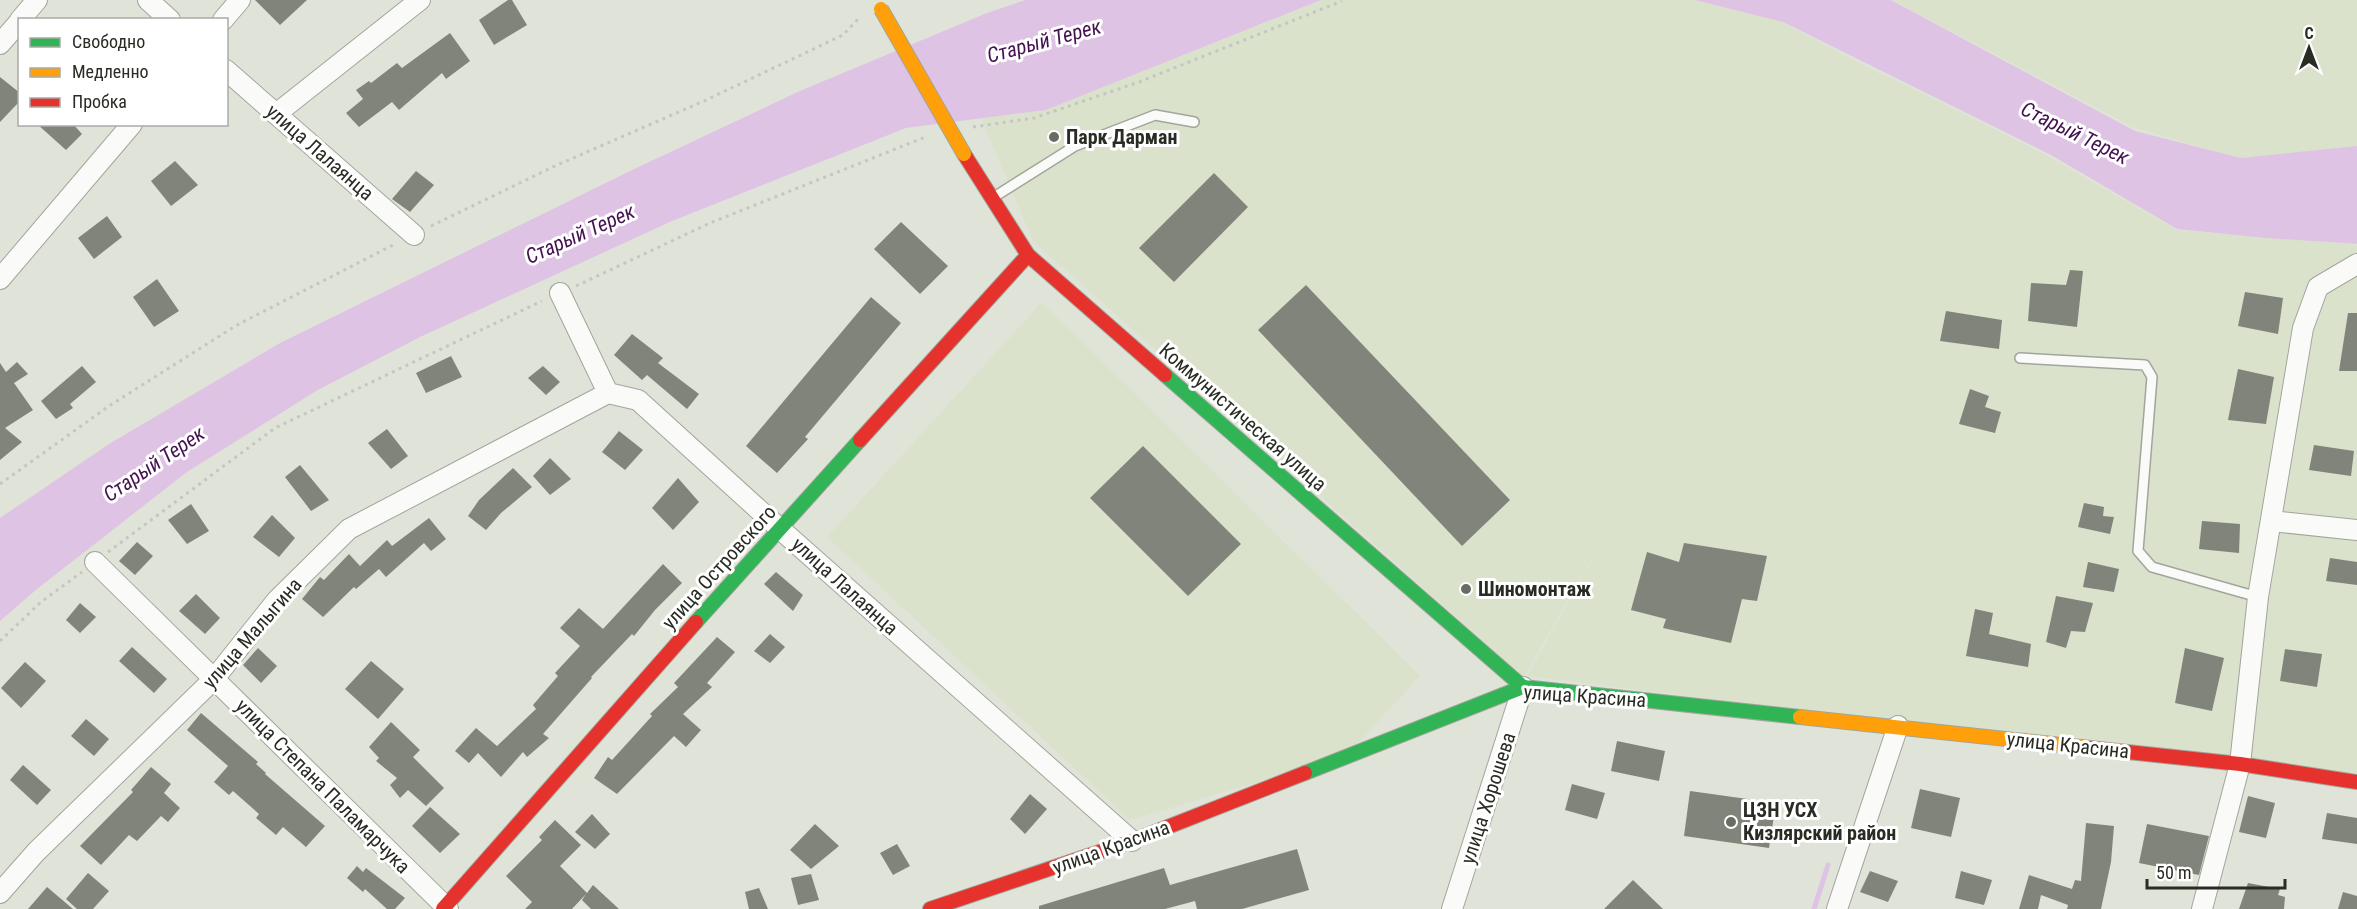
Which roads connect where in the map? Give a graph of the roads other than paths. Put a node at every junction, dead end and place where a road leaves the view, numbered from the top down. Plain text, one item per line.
1 (37, 0) edge
2 (148, 0) edge
3 (240, 0) edge
4 (420, 0) edge
5 (878, 5) edge
6 (22, 18) edge
7 (168, 18) edge
8 (225, 18) edge
9 (18, 22) edge
10 (0, 44) edge
11 (228, 72) edge
12 (276, 114) junction
13 (1194, 122) dead end
14 (130, 126) edge
15 (992, 198) junction
16 (414, 235) dead end
17 (1028, 255) junction
18 (2357, 264) edge
19 (0, 279) edge
20 (560, 293) road end
21 (2020, 358) dead end
22 (608, 393) junction
23 (2271, 521) junction
24 (779, 528) junction
25 (2357, 530) edge
26 (95, 562) road end
27 (2258, 597) junction
28 (214, 679) junction
29 (1523, 687) junction
30 (1898, 726) junction
31 (2240, 764) junction
32 (2357, 782) edge
33 (1132, 841) junction
34 (0, 893) edge
35 (445, 908) edge
36 (930, 909) edge
37 (1452, 909) edge
38 (1837, 909) edge
39 (2202, 909) edge

1 - 6 street
2 - 7 street
3 - 8 street
4 - 12 street
5 - 15 street, Коммунистическая улица, bridge
9 - 10 street
11 - 12 street, улица Лалаянца
12 - 16 street, улица Лалаянца
13 - 15 lane
14 - 19 street
15 - 17 street, Коммунистическая улица
17 - 24 street, улица Островского
17 - 29 street, Коммунистическая улица
18 - 23 street
20 - 22 street
21 - 27 lane
22 - 24 street, улица Лалаянца
22 - 28 street, улица Малыгина
23 - 25 street
23 - 27 street
24 - 33 street, улица Лалаянца
24 - 35 street, улица Островского
26 - 28 street, улица Степана Паламарчука
27 - 31 street
28 - 34 street, улица Малыгина
28 - 35 street, улица Степана Паламарчука
29 - 30 street, улица Красина
29 - 33 street, улица Красина
29 - 37 street, улица Хорошева
30 - 31 street, улица Красина
30 - 38 street
31 - 32 street, улица Красина
31 - 39 street
33 - 36 street, улица Красина

